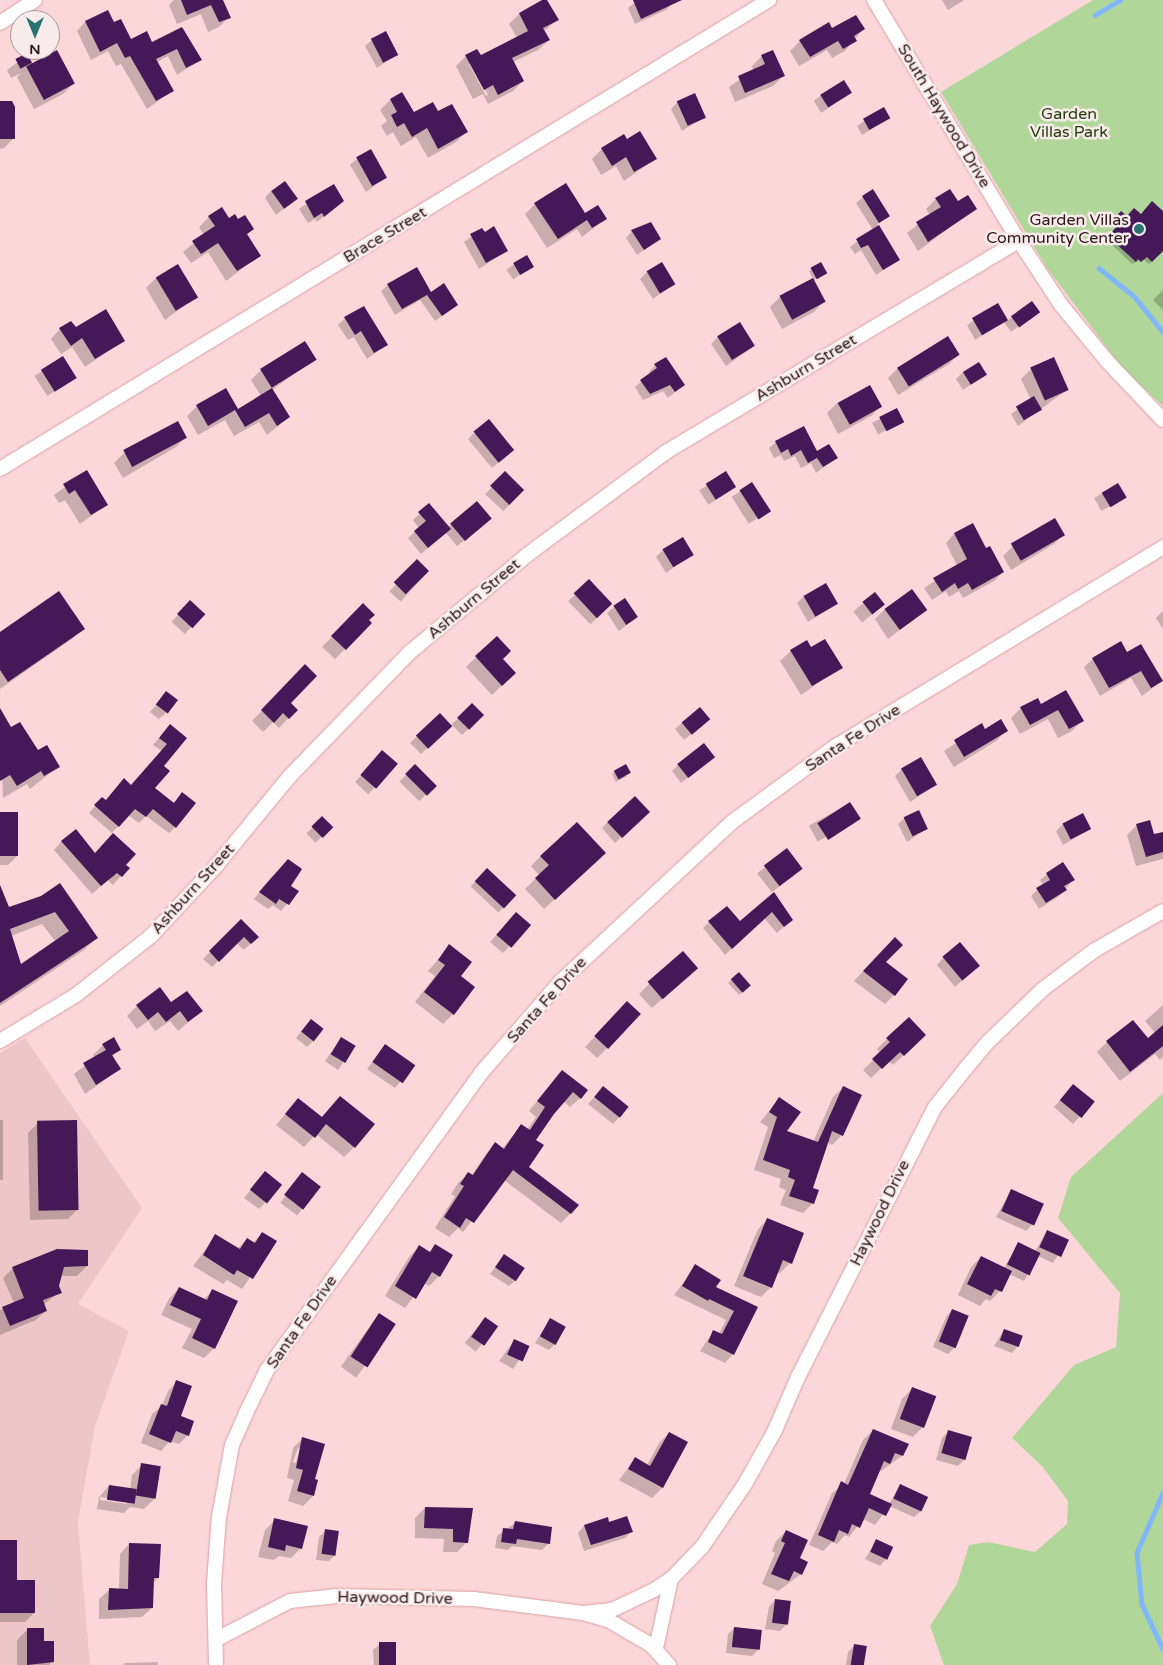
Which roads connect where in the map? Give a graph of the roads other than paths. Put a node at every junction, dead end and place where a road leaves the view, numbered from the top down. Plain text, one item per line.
1 (35, 0) edge
2 (769, 0) edge
3 (874, 0) edge
4 (0, 23) edge
5 (1019, 241) junction
6 (1163, 420) edge
7 (0, 469) edge
8 (1163, 547) edge
9 (1163, 911) edge
10 (0, 1041) edge
11 (671, 1579) junction
12 (583, 1613) junction
13 (217, 1639) junction
14 (656, 1648) junction
15 (216, 1665) edge
16 (669, 1665) edge

1 - 4 street
2 - 7 street, Brace Street
3 - 5 street, South Haywood Drive
5 - 6 street, South Haywood Drive
5 - 10 street, Ashburn Street
8 - 13 street, Santa Fe Drive
9 - 11 street, Haywood Drive
11 - 12 street, Haywood Drive
11 - 14 street
12 - 13 street, Haywood Drive
12 - 14 street, Haywood Drive
13 - 15 street, Santa Fe Drive
14 - 16 street

